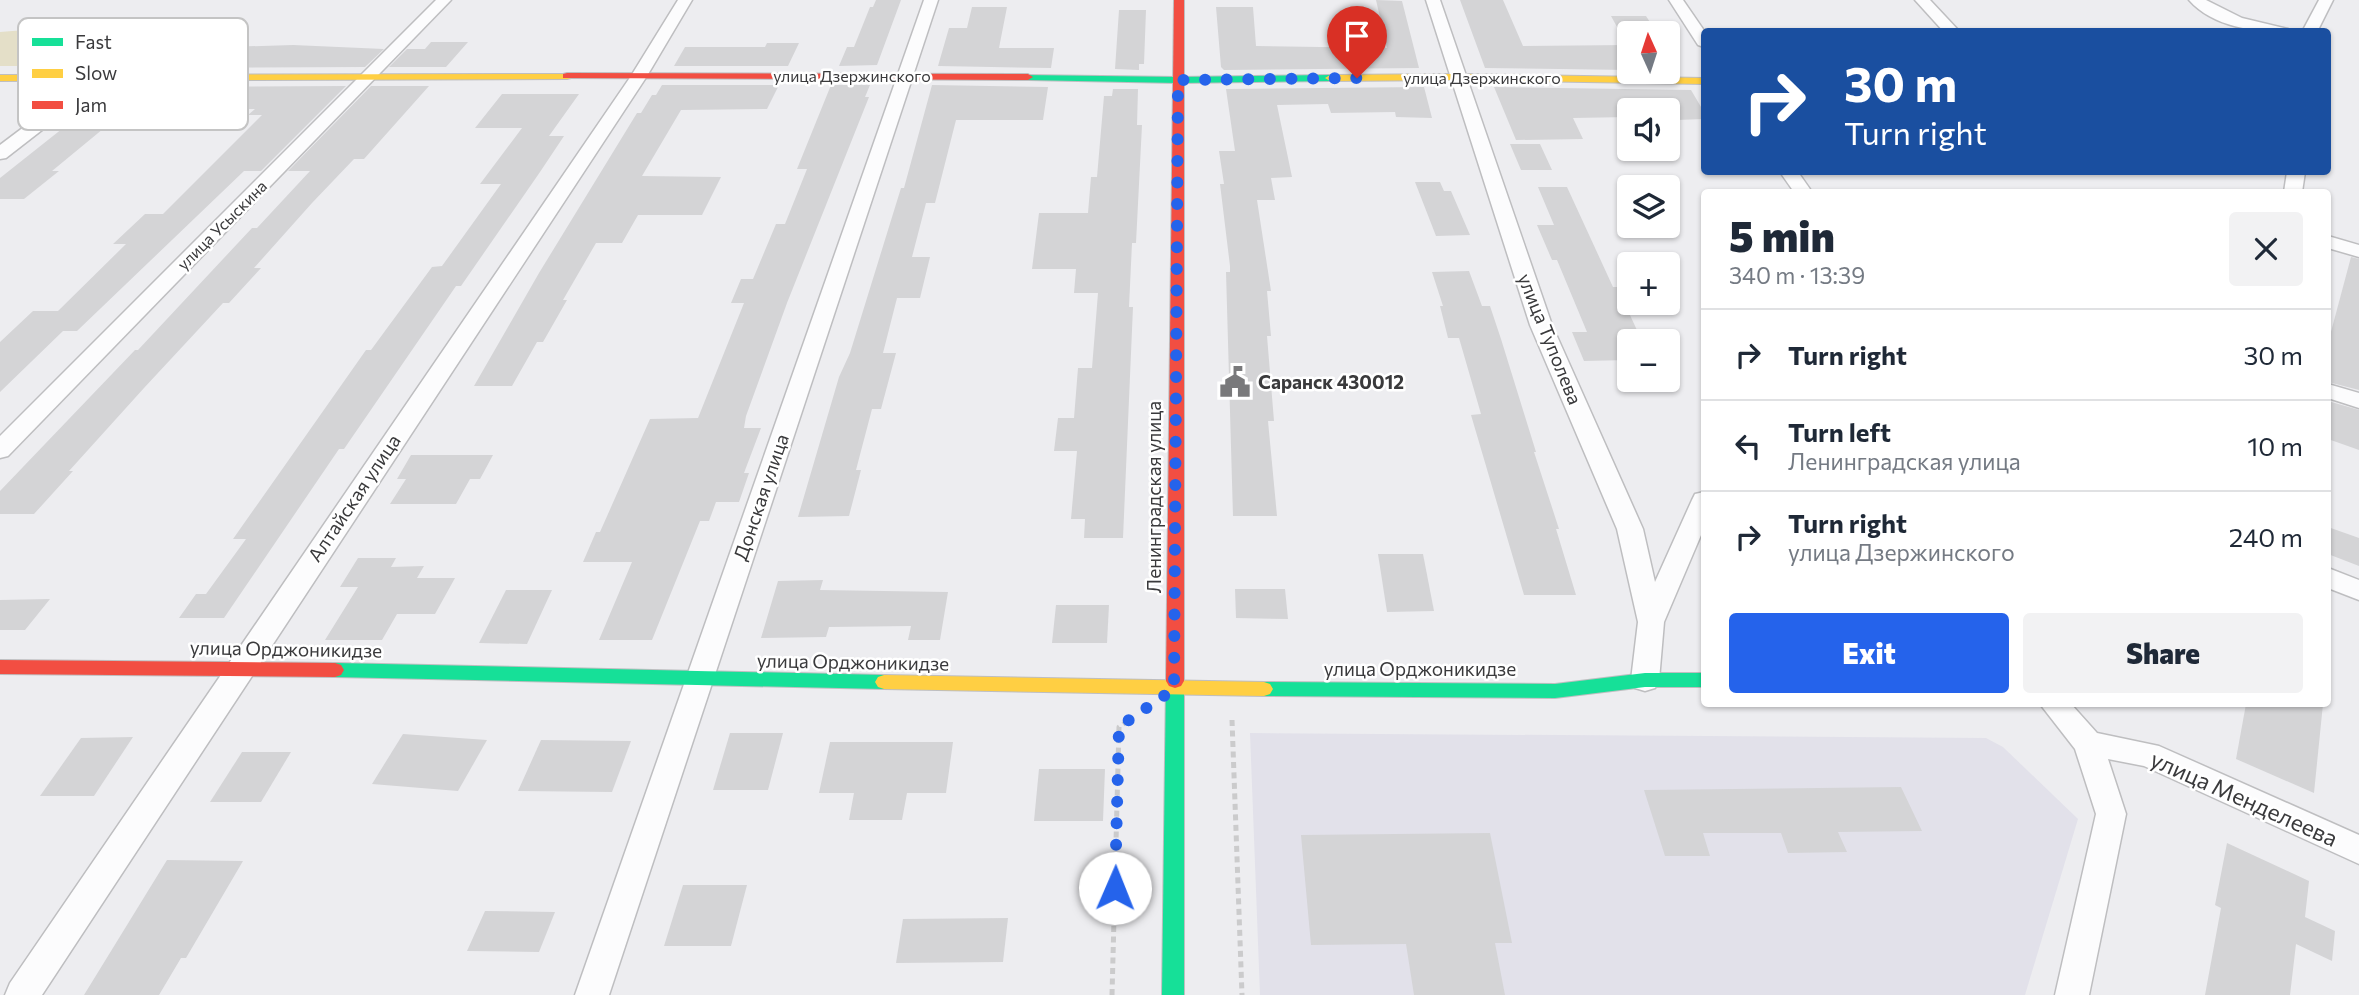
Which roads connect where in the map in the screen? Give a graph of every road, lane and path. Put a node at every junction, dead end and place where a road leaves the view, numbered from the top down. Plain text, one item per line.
1 (444, 0) edge
2 (685, 0) edge
3 (931, 0) edge
4 (1179, 0) edge
5 (1433, 0) edge
6 (1676, 0) edge
7 (1922, 0) edge
8 (2196, 0) edge
9 (2326, 0) edge
10 (1949, 28) edge
11 (2257, 28) edge
12 (2311, 28) edge
13 (1701, 38) edge
14 (905, 75) junction
15 (368, 76) junction
16 (639, 76) junction
17 (248, 77) edge
18 (1459, 77) junction
19 (0, 78) edge
20 (18, 78) edge
21 (1178, 80) junction
22 (1701, 81) edge
23 (31, 130) edge
24 (0, 154) edge
25 (2331, 243) edge
26 (2359, 251) edge
27 (2331, 392) edge
28 (2359, 401) edge
29 (0, 450) edge
30 (1701, 507) edge
31 (2331, 580) edge
32 (2359, 590) edge
33 (1651, 622) junction
34 (0, 667) edge
35 (240, 668) junction
36 (699, 680) junction
37 (1645, 680) junction
38 (1701, 680) edge
39 (1174, 689) junction
40 (2057, 707) edge
41 (1221, 714) dead end
42 (1130, 719) dead end
43 (2088, 743) junction
44 (2359, 850) edge
45 (22, 995) edge
46 (592, 995) edge
47 (1112, 995) edge
48 (1173, 995) edge
49 (1241, 995) edge
50 (2072, 995) edge

1 - 15 street, улица Усыскина
2 - 16 street, Алтайская улица
3 - 14 street, Донская улица
4 - 21 street, Ленинградская улица
5 - 18 street, улица Туполева
6 - 13 street
7 - 10 street
8 - 11 street
9 - 12 street
14 - 16 street, улица Дзержинского
14 - 21 street, улица Дзержинского
14 - 36 street, Донская улица
15 - 16 street, улица Дзержинского
15 - 17 street, улица Дзержинского
15 - 29 street, улица Усыскина
16 - 35 street, Алтайская улица
18 - 21 street, улица Дзержинского
18 - 22 street, улица Дзержинского
18 - 33 street, улица Туполева
19 - 20 street, улица Дзержинского
21 - 39 street, Ленинградская улица
23 - 24 street
25 - 26 street
27 - 28 street
30 - 33 street
31 - 32 street
33 - 37 street, улица Туполева
34 - 35 street, улица Орджоникидзе
35 - 36 street, улица Орджоникидзе
35 - 45 street, Алтайская улица
36 - 39 street, улица Орджоникидзе
36 - 46 street, Донская улица
37 - 38 street, улица Орджоникидзе
37 - 39 street, улица Орджоникидзе
39 - 48 street, Ленинградская улица
40 - 43 street
41 - 49 path
42 - 47 path
43 - 44 street, улица Менделеева
43 - 50 street

